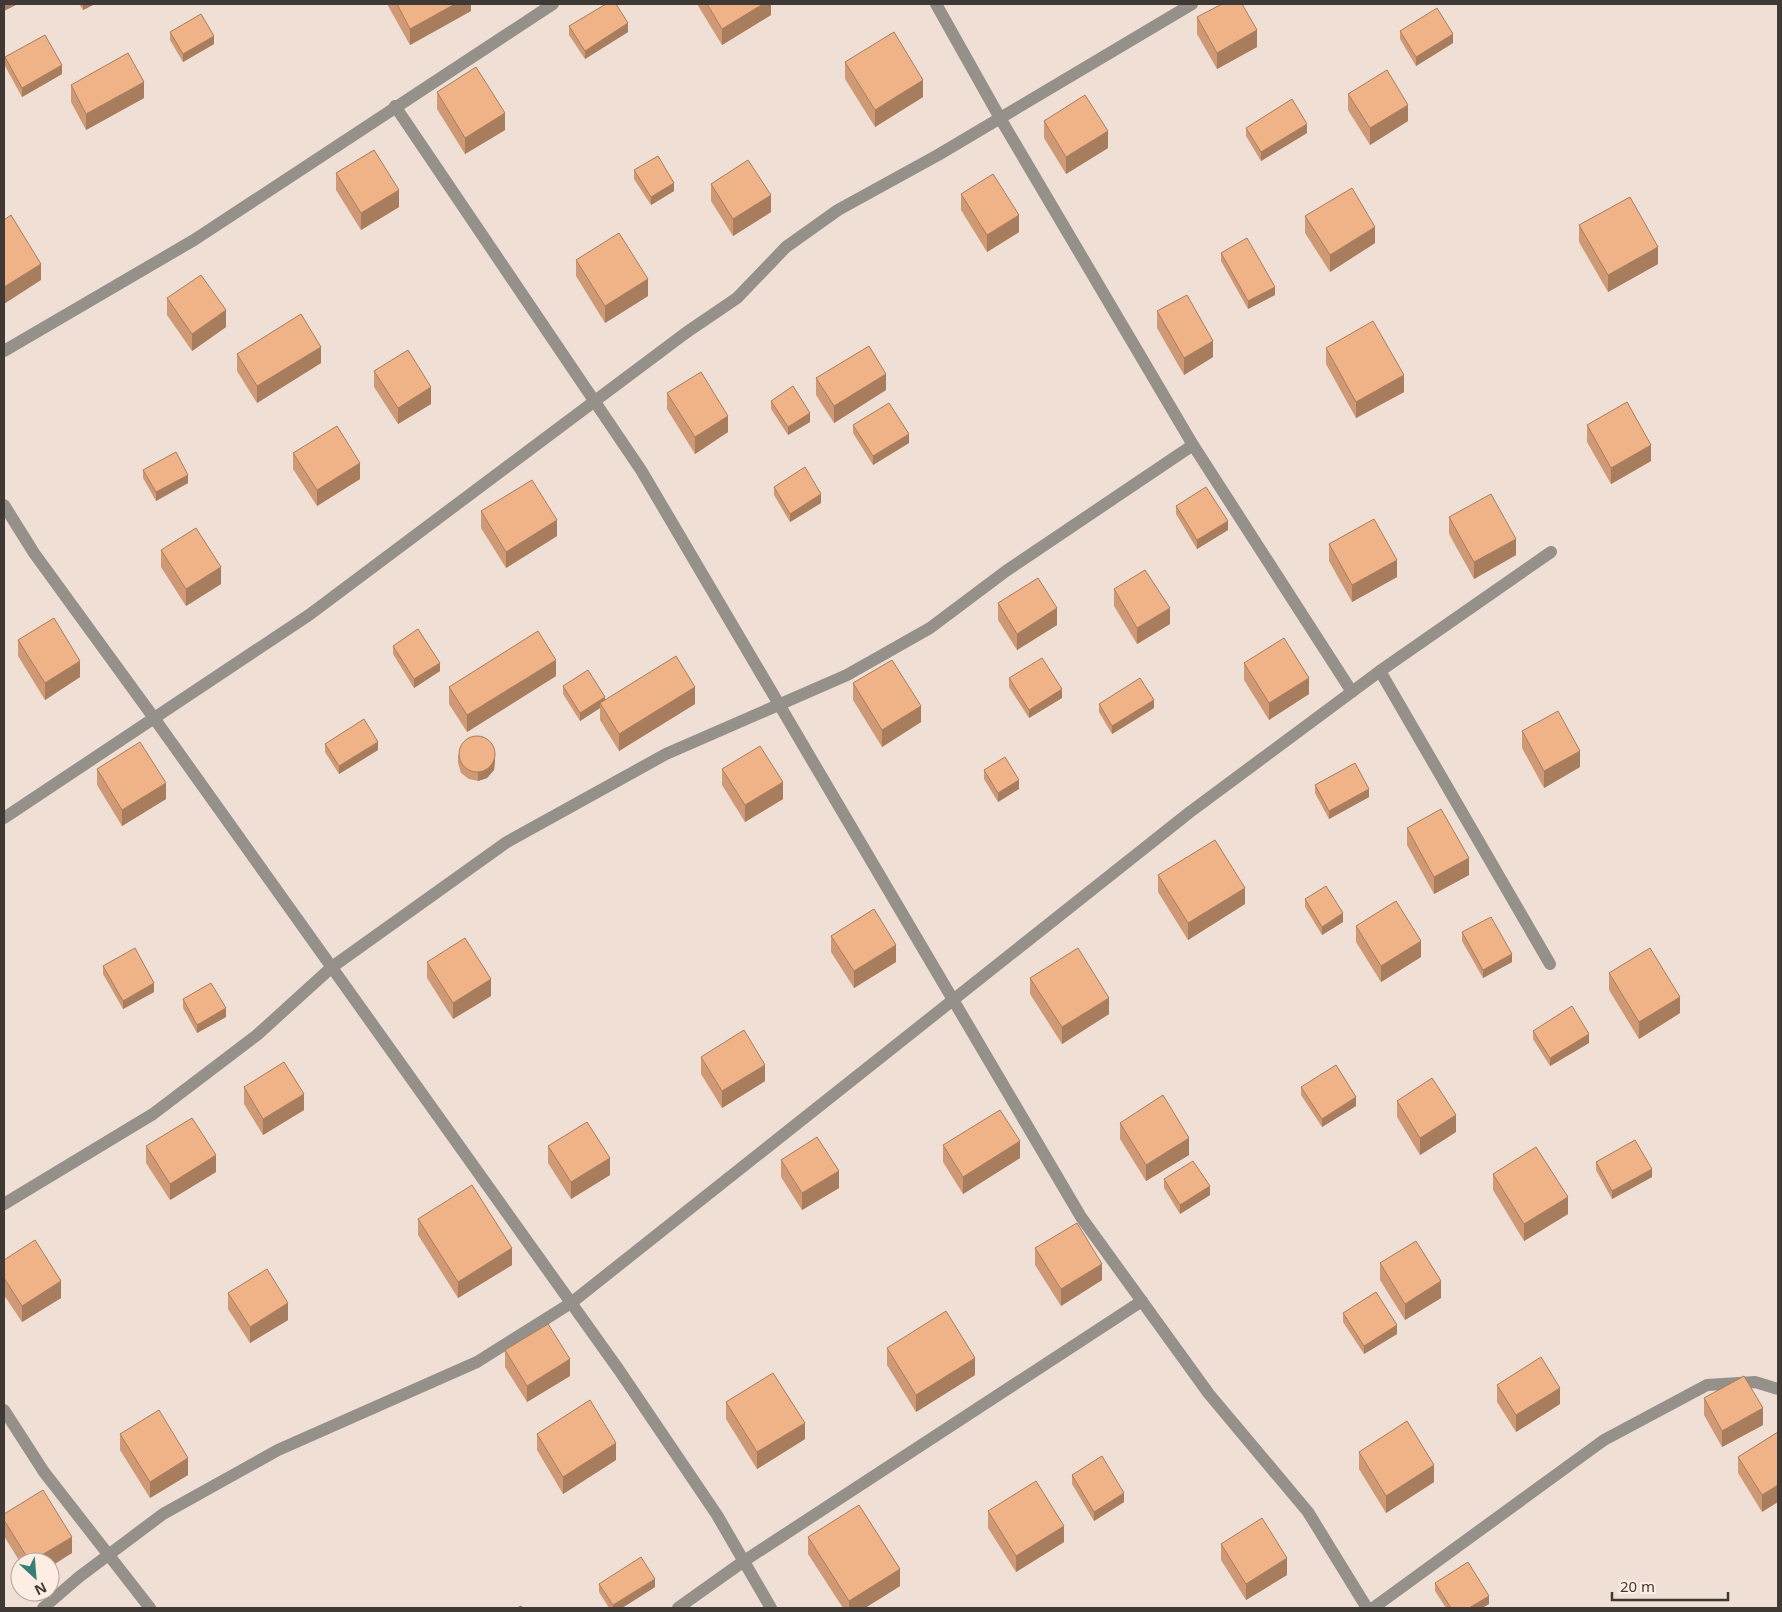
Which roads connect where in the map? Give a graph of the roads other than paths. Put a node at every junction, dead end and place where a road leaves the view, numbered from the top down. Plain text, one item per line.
1 (553, 4) edge
2 (936, 4) edge
3 (1192, 4) edge
4 (395, 106) junction
5 (1000, 118) junction
6 (4, 351) edge
7 (596, 400) junction
8 (1193, 445) junction
9 (4, 505) edge
10 (1551, 552) dead end
11 (1380, 671) junction
12 (1352, 692) junction
13 (779, 704) junction
14 (154, 718) junction
15 (4, 818) edge
16 (1550, 964) dead end
17 (332, 967) junction
18 (953, 999) junction
19 (4, 1204) edge
20 (1142, 1301) junction
21 (571, 1303) junction
22 (1778, 1389) edge
23 (4, 1410) edge
24 (107, 1556) junction
25 (744, 1562) junction
26 (43, 1608) edge
27 (150, 1608) edge
28 (678, 1608) edge
29 (771, 1608) edge
30 (1367, 1608) edge
31 (1373, 1608) edge

1 - 4 street
2 - 5 street
3 - 5 street
4 - 6 street
4 - 7 street
5 - 7 street
5 - 8 street
7 - 13 street
7 - 14 street
8 - 12 street
8 - 13 street
9 - 14 street
10 - 11 street
11 - 12 street
11 - 16 street
12 - 18 street
13 - 17 street
13 - 18 street
14 - 15 street
14 - 17 street
17 - 19 street
17 - 21 street
18 - 20 street
18 - 21 street
20 - 25 street
20 - 30 street
21 - 24 street
21 - 25 street
22 - 31 street
23 - 24 street
24 - 26 street
24 - 27 street
25 - 28 street
25 - 29 street

